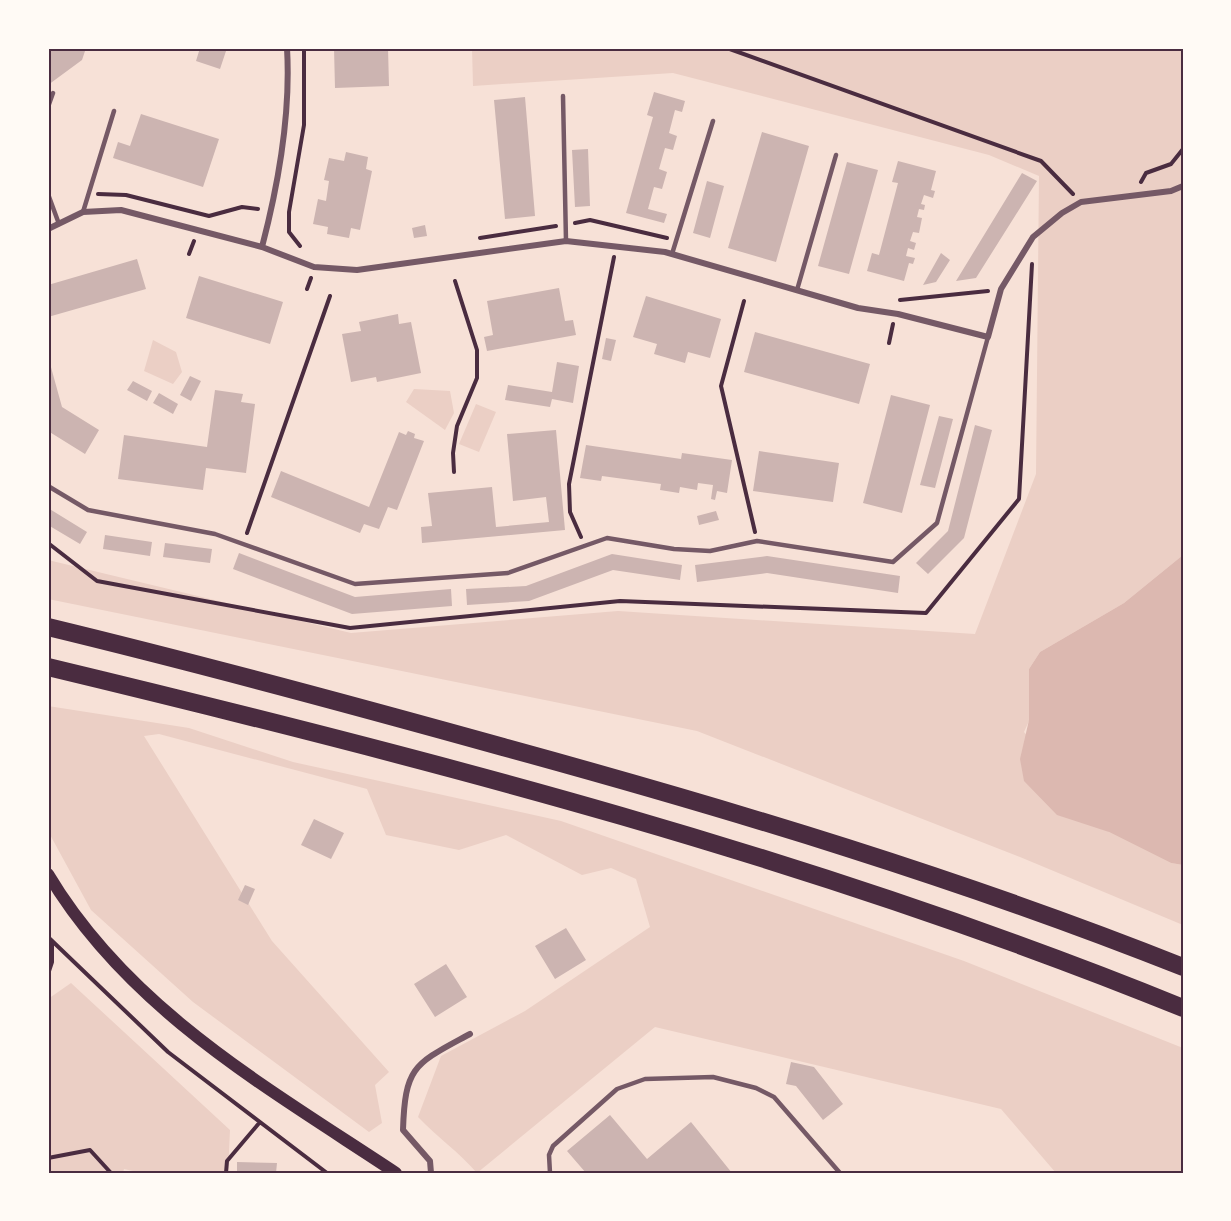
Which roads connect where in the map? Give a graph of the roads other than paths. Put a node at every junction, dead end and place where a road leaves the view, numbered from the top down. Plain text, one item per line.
1 (287, 48) edge
2 (53, 93) dead end
3 (563, 96) dead end
4 (48, 107) edge
5 (114, 111) dead end
6 (713, 121) dead end
7 (836, 155) dead end
8 (1183, 186) edge
9 (48, 194) edge
10 (83, 212) junction
11 (59, 224) junction
12 (48, 229) edge
13 (566, 241) junction
14 (262, 247) junction
15 (672, 254) junction
16 (796, 290) junction
17 (988, 337) junction
18 (48, 486) edge
19 (48, 627) edge
20 (48, 667) edge
21 (48, 874) edge
22 (1183, 967) edge
23 (1183, 1008) edge
24 (470, 1034) dead end
25 (396, 1173) edge
26 (431, 1173) edge
27 (550, 1173) edge
28 (840, 1173) edge

1 - 14 street
2 - 4 lane
3 - 13 lane
5 - 10 lane
6 - 15 lane
7 - 16 lane
8 - 17 street
9 - 11 lane
10 - 11 street
10 - 14 street
11 - 12 street
13 - 14 street
13 - 15 street
15 - 16 street
16 - 17 street
17 - 18 lane
19 - 22 highway
20 - 23 highway
21 - 25 main road
24 - 26 street
27 - 28 lane

